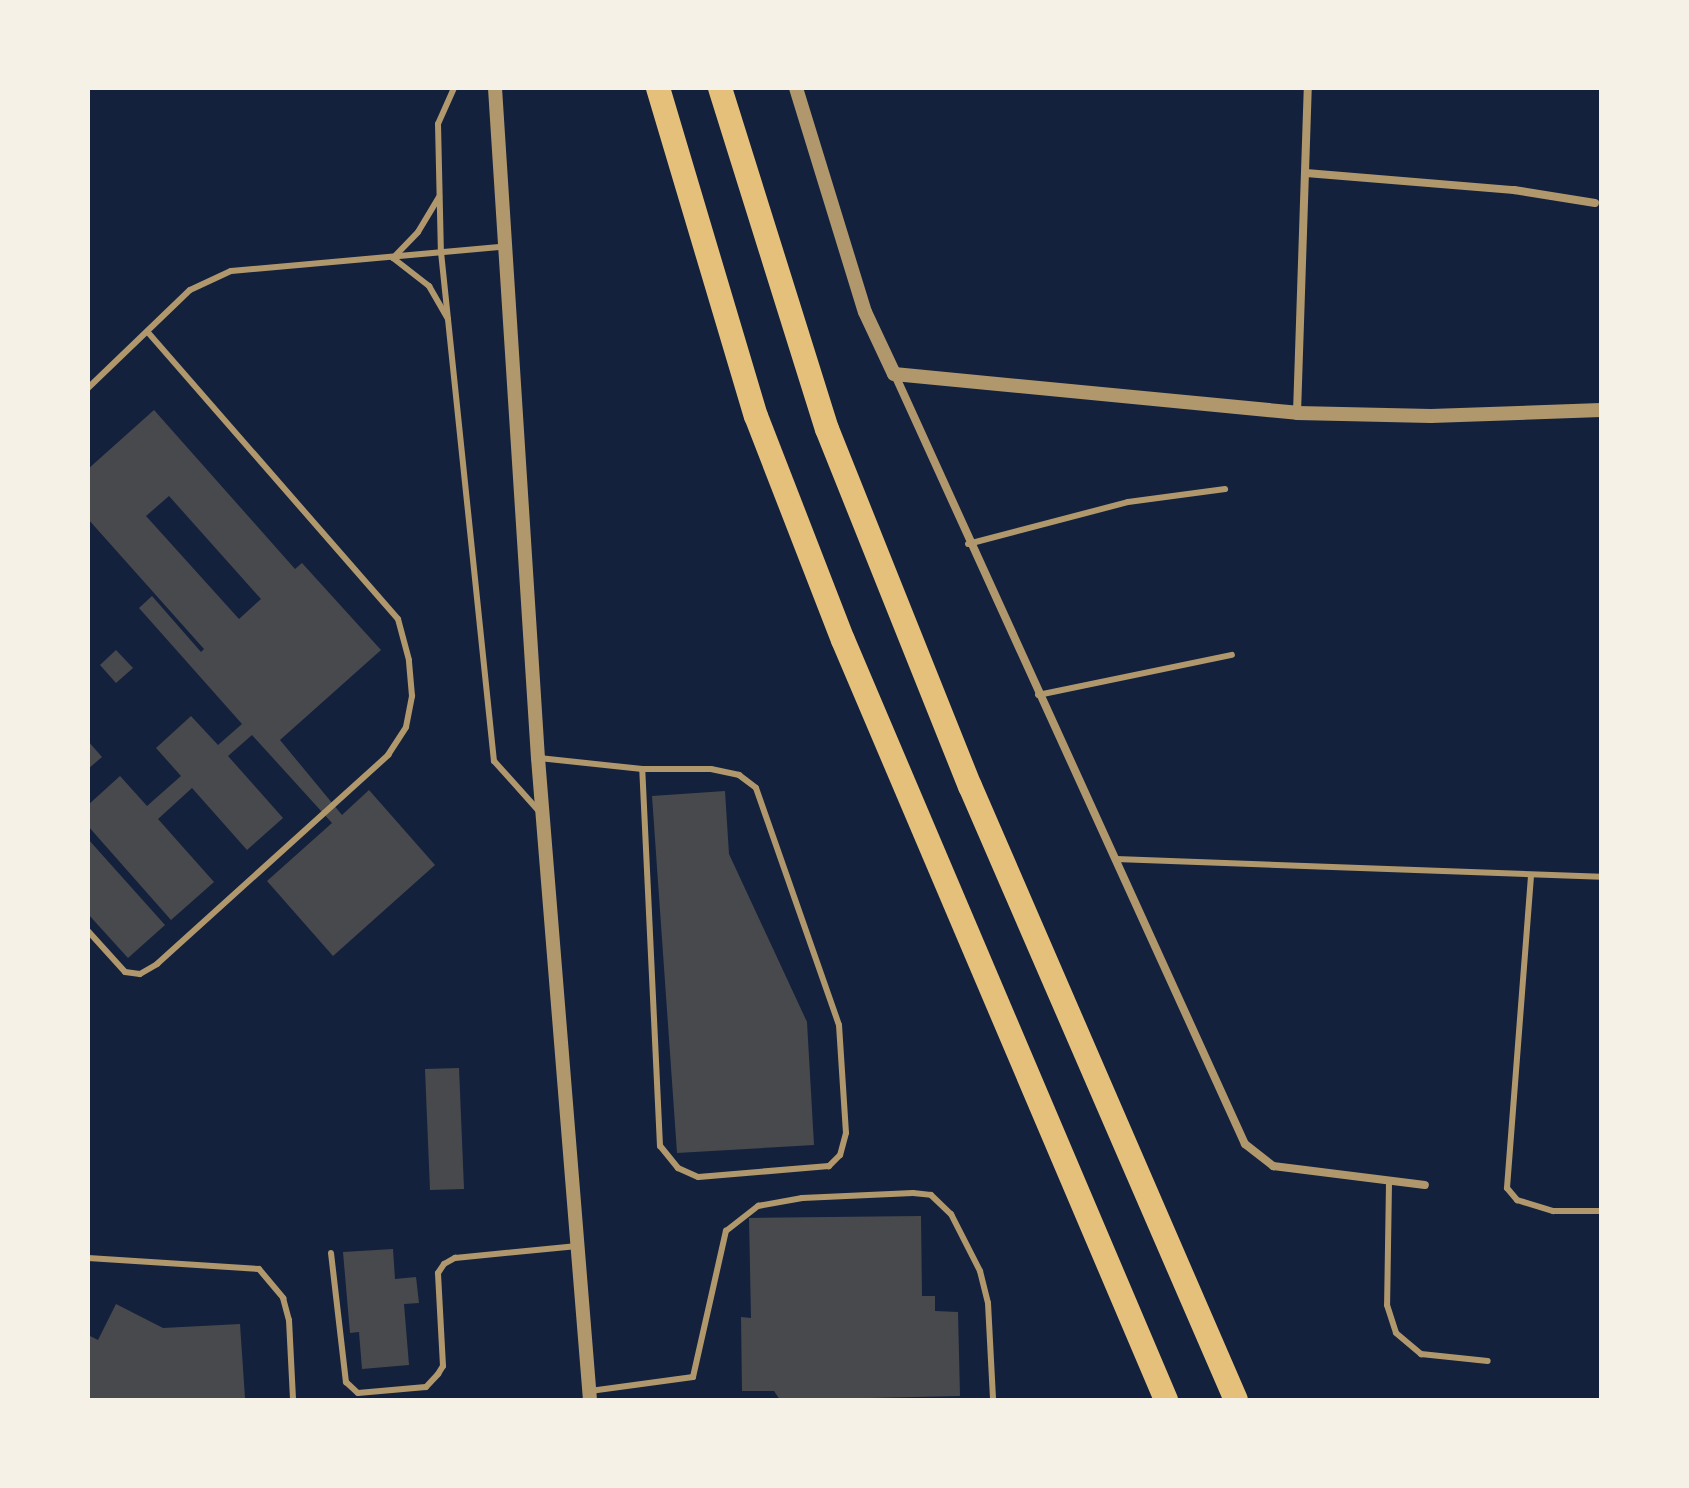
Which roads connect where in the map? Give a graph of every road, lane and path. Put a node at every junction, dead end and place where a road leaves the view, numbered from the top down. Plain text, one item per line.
1 (454, 88) edge
2 (495, 88) edge
3 (658, 88) edge
4 (720, 88) edge
5 (796, 88) edge
6 (1308, 88) edge
7 (1306, 173) junction
8 (440, 196) junction
9 (1595, 203) dead end
10 (502, 247) junction
11 (441, 252) junction
12 (393, 258) junction
13 (449, 322) junction
14 (148, 332) junction
15 (894, 374) junction
16 (88, 388) edge
17 (1601, 410) edge
18 (1297, 413) junction
19 (1225, 489) dead end
20 (968, 544) junction
21 (1232, 655) dead end
22 (1038, 695) junction
23 (538, 758) junction
24 (642, 769) junction
25 (543, 816) junction
26 (1116, 859) junction
27 (1531, 876) junction
28 (1601, 877) edge
29 (88, 931) edge
30 (1389, 1183) junction
31 (1425, 1185) dead end
32 (1601, 1211) edge
33 (577, 1246) junction
34 (331, 1253) dead end
35 (88, 1258) edge
36 (1488, 1361) dead end
37 (590, 1395) edge
38 (293, 1400) edge
39 (993, 1400) edge
40 (1166, 1400) edge
41 (1236, 1400) edge

1 - 8 lane
2 - 10 street
3 - 40 highway
4 - 41 highway
5 - 15 street
6 - 7 street
7 - 9 street
7 - 18 street
8 - 11 lane
8 - 12 lane
10 - 11 lane
10 - 23 street
11 - 12 lane
11 - 13 lane
12 - 13 lane
12 - 14 lane
13 - 25 lane
14 - 16 lane
14 - 29 lane
15 - 18 street
15 - 20 street
17 - 18 street
19 - 20 lane
20 - 22 street
21 - 22 lane
22 - 26 street
23 - 24 lane
23 - 25 street
24 - 24 lane
25 - 33 street
26 - 27 lane
26 - 30 street
27 - 28 lane
27 - 32 lane
30 - 31 street
30 - 36 lane
33 - 34 lane
33 - 37 street
35 - 38 lane
37 - 39 lane

